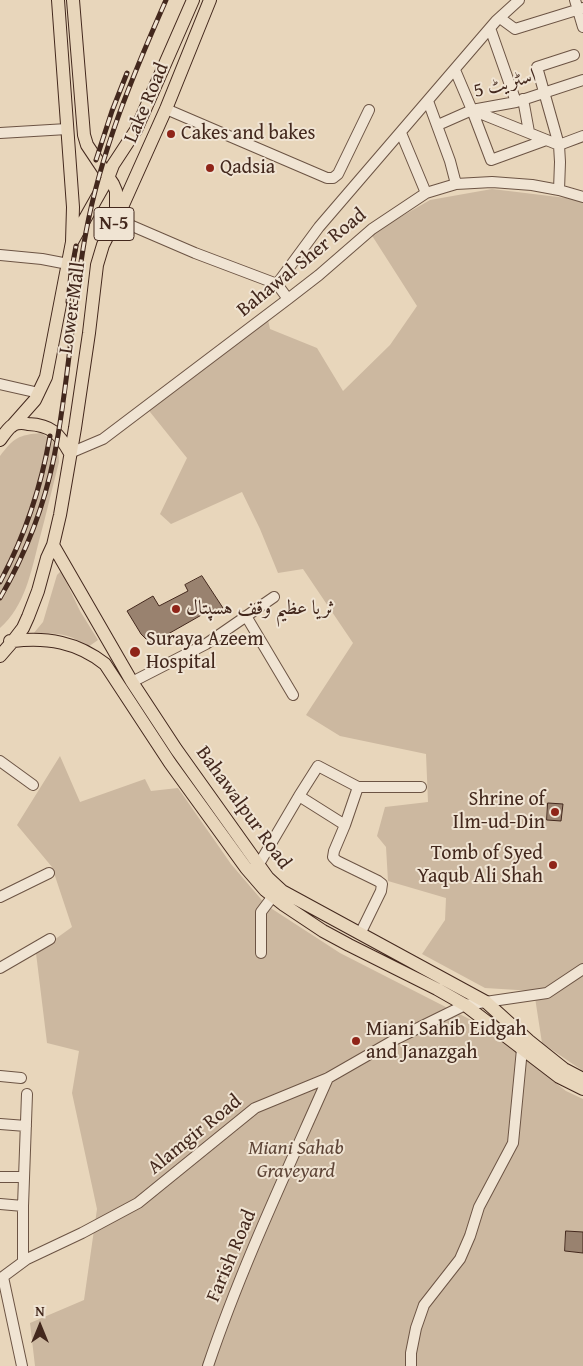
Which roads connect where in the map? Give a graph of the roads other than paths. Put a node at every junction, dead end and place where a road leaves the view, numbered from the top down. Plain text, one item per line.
1 (58, 0) edge
2 (73, 0) edge
3 (193, 0) edge
4 (210, 0) edge
5 (519, 0) edge
6 (578, 6) edge
7 (500, 18) junction
8 (490, 28) junction
9 (583, 28) edge
10 (574, 55) dead end
11 (455, 70) junction
12 (583, 80) edge
13 (544, 92) junction
14 (519, 100) junction
15 (428, 101) junction
16 (166, 109) junction
17 (369, 110) dead end
18 (472, 110) junction
19 (438, 125) junction
20 (67, 129) junction
21 (529, 132) junction
22 (0, 133) edge
23 (401, 133) junction
24 (583, 136) edge
25 (546, 140) junction
26 (559, 145) junction
27 (108, 178) junction
28 (456, 184) junction
29 (558, 190) junction
30 (426, 193) junction
31 (583, 197) edge
32 (116, 219) junction
33 (72, 242) junction
34 (0, 254) edge
35 (68, 264) junction
36 (277, 284) junction
37 (288, 299) junction
38 (5, 385) edge
39 (0, 391) edge
40 (39, 392) junction
41 (12, 426) junction
42 (0, 440) edge
43 (70, 453) junction
44 (53, 545) junction
45 (274, 597) dead end
46 (246, 616) junction
47 (6, 642) edge
48 (0, 656) edge
49 (132, 682) junction
50 (292, 695) dead end
51 (0, 761) edge
52 (33, 785) dead end
53 (358, 787) junction
54 (421, 788) dead end
55 (299, 796) junction
56 (346, 825) junction
57 (259, 864) junction
58 (49, 873) dead end
59 (272, 896) junction
60 (0, 897) edge
61 (360, 934) junction
62 (50, 939) dead end
63 (261, 952) dead end
64 (0, 968) edge
65 (583, 969) edge
66 (486, 1002) junction
67 (465, 1005) junction
68 (522, 1049) junction
69 (0, 1076) edge
70 (21, 1078) dead end
71 (328, 1078) junction
72 (583, 1079) edge
73 (583, 1090) edge
74 (27, 1094) dead end
75 (0, 1124) edge
76 (26, 1126) junction
77 (0, 1177) edge
78 (24, 1177) junction
79 (0, 1204) edge
80 (23, 1206) junction
81 (23, 1262) junction
82 (1, 1278) edge
83 (22, 1366) edge
84 (208, 1366) edge
85 (411, 1366) edge

1 - 20 main road, Lower Mall / N-5
2 - 27 main road, Lower Mall / N-5
3 - 27 main road
4 - 16 main road, Lake Road
5 - 7 street
6 - 7 street
6 - 9 street
7 - 8 street
8 - 11 street
8 - 14 street
10 - 13 street
11 - 15 street
11 - 18 street
12 - 13 street, اسٹریٹ 5
13 - 14 street, اسٹریٹ 5
13 - 26 street
14 - 18 street, اسٹریٹ 5
14 - 21 street
15 - 19 street
15 - 23 street
16 - 17 street
16 - 32 main road, Lake Road
18 - 19 street, اسٹریٹ 5
18 - 21 street
18 - 25 street
19 - 28 street
20 - 22 street
20 - 33 main road, Lower Mall / N-5
21 - 25 street
23 - 30 street
23 - 36 street
24 - 26 street
25 - 26 street
26 - 29 street
27 - 32 main road, Lower Mall / N-5
27 - 33 main road
28 - 29 street, Bahawal Sher Road
28 - 30 street, Bahawal Sher Road
29 - 31 street, Bahawal Sher Road
30 - 37 street, Bahawal Sher Road
32 - 36 street
32 - 43 main road, Lower Mall / N-5
33 - 35 main road, Lower Mall / N-5
34 - 35 street
35 - 40 main road, Lower Mall / N-5
36 - 37 street
37 - 43 street, Bahawal Sher Road
38 - 39 street
38 - 40 street
40 - 41 main road, N-5
41 - 42 main road, N-5
41 - 43 main road
43 - 44 main road, N-5
44 - 47 main road, N-5
44 - 49 main road, Bahawalpur Road
45 - 46 street
46 - 49 street
46 - 50 street
47 - 48 main road, N-5
47 - 59 main road, Bahawalpur Road
49 - 57 main road, Bahawalpur Road
51 - 52 street
53 - 54 street
53 - 55 street
53 - 56 street
55 - 56 street
55 - 57 street
56 - 61 street
57 - 61 main road, Bahawalpur Road
58 - 60 street
59 - 63 street
59 - 67 main road, Bahawalpur Road
61 - 66 main road, Bahawalpur Road
62 - 64 street
65 - 66 street, Alamgir Road
66 - 67 street, Alamgir Road
66 - 72 main road, Bahawalpur Road
67 - 68 main road, Bahawalpur Road
67 - 71 street, Alamgir Road
68 - 73 main road, Bahawalpur Road
68 - 85 street
69 - 70 street
71 - 81 street, Alamgir Road
71 - 84 street, Farish Road
74 - 76 street
75 - 76 street
76 - 78 street
77 - 78 street
78 - 80 street
79 - 80 street
80 - 81 street
81 - 82 street, Alamgir Road
82 - 83 street

